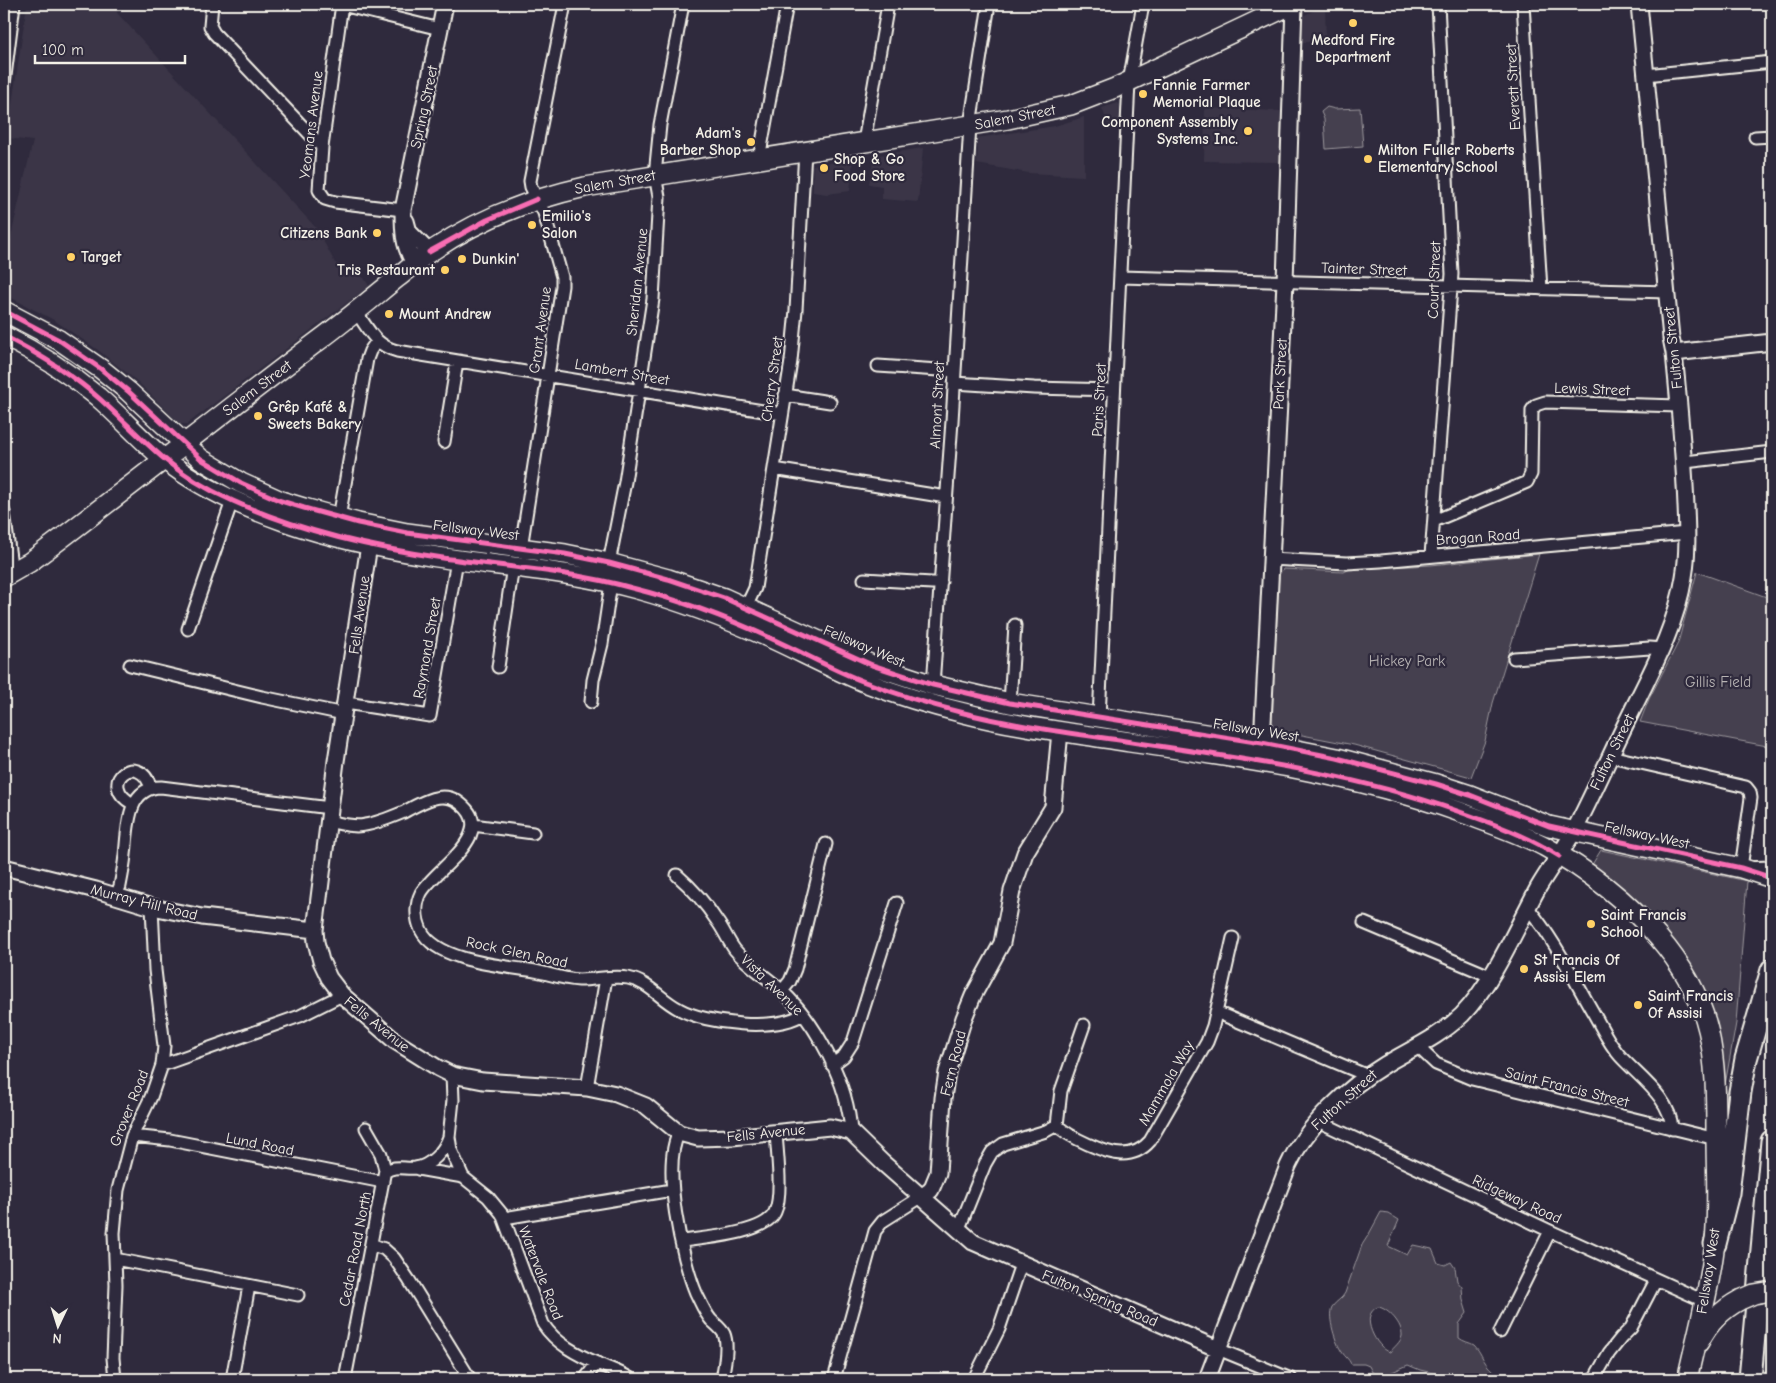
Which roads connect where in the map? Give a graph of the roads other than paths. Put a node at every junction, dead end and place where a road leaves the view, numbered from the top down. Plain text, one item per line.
1 (14, 4) edge
2 (212, 4) edge
3 (341, 4) edge
4 (446, 4) edge
5 (565, 4) edge
6 (683, 4) edge
7 (786, 4) edge
8 (888, 4) edge
9 (989, 4) edge
10 (1144, 4) edge
11 (1294, 4) edge
12 (1438, 4) edge
13 (1523, 4) edge
14 (1640, 4) edge
15 (440, 29) junction
16 (1772, 62) edge
17 (1646, 75) junction
18 (1129, 82) junction
19 (4, 84) edge
20 (970, 126) junction
21 (1772, 136) edge
22 (1756, 137) dead end
23 (864, 142) junction
24 (322, 147) junction
25 (805, 151) junction
26 (758, 159) junction
27 (655, 175) junction
28 (536, 199) junction
29 (403, 210) junction
30 (429, 252) junction
31 (414, 264) junction
32 (1120, 277) junction
33 (1285, 282) junction
34 (1450, 286) junction
35 (1541, 289) junction
36 (1668, 292) junction
37 (4, 311) edge
38 (356, 312) junction
39 (4, 336) edge
40 (377, 341) junction
41 (1772, 342) edge
42 (1674, 353) junction
43 (457, 362) junction
44 (878, 366) dead end
45 (954, 371) junction
46 (548, 375) junction
47 (954, 383) junction
48 (1114, 390) junction
49 (639, 391) junction
50 (786, 394) junction
51 (830, 402) dead end
52 (1679, 406) junction
53 (782, 414) junction
54 (444, 442) dead end
55 (184, 445) junction
56 (1772, 452) edge
57 (164, 459) junction
58 (1684, 462) junction
59 (774, 469) junction
60 (946, 497) junction
61 (232, 501) junction
62 (4, 512) edge
63 (339, 518) junction
64 (1434, 521) junction
65 (1687, 533) junction
66 (369, 545) junction
67 (521, 548) junction
68 (1431, 556) junction
69 (1270, 559) junction
70 (457, 560) junction
71 (609, 563) junction
72 (513, 566) junction
73 (8, 575) edge
74 (864, 579) dead end
75 (611, 582) junction
76 (941, 582) junction
77 (746, 607) junction
78 (1015, 625) dead end
79 (188, 629) dead end
80 (1663, 649) junction
81 (1514, 658) dead end
82 (130, 665) dead end
83 (498, 667) dead end
84 (933, 685) junction
85 (591, 702) dead end
86 (1010, 704) junction
87 (345, 709) junction
88 (1099, 718) junction
89 (1060, 731) junction
90 (1262, 744) junction
91 (1610, 756) junction
92 (151, 788) junction
93 (134, 804) junction
94 (329, 814) junction
95 (473, 825) junction
96 (1573, 832) junction
97 (533, 833) dead end
98 (826, 844) dead end
99 (1559, 856) junction
100 (4, 867) edge
101 (1772, 867) edge
102 (1741, 868) junction
103 (677, 875) dead end
104 (1772, 878) edge
105 (116, 896) junction
106 (897, 903) dead end
107 (152, 907) junction
108 (1528, 908) junction
109 (1364, 924) dead end
110 (315, 930) junction
111 (1233, 938) dead end
112 (1772, 970) edge
113 (1490, 976) junction
114 (606, 978) junction
115 (782, 991) junction
116 (342, 995) junction
117 (1216, 1012) junction
118 (803, 1014) junction
119 (1084, 1025) dead end
120 (1418, 1047) junction
121 (162, 1065) junction
122 (832, 1065) junction
123 (452, 1075) junction
124 (1368, 1076) junction
125 (587, 1088) junction
126 (1318, 1121) junction
127 (1057, 1125) junction
128 (366, 1128) dead end
129 (1672, 1128) junction
130 (776, 1132) junction
131 (851, 1132) junction
132 (679, 1133) junction
133 (132, 1136) junction
134 (449, 1137) junction
135 (1716, 1139) junction
136 (1772, 1141) edge
137 (414, 1168) junction
138 (384, 1177) junction
139 (463, 1177) junction
140 (672, 1190) junction
141 (921, 1197) junction
142 (504, 1218) junction
143 (958, 1231) junction
144 (1550, 1231) junction
145 (682, 1241) junction
146 (371, 1244) junction
147 (1715, 1244) junction
148 (115, 1260) junction
149 (1021, 1264) junction
150 (1656, 1280) junction
151 (249, 1286) junction
152 (1772, 1291) edge
153 (298, 1295) dead end
154 (1704, 1301) junction
155 (1500, 1332) dead end
156 (1218, 1349) junction
157 (597, 1363) junction
158 (1688, 1375) edge
159 (977, 1378) edge
160 (116, 1379) edge
161 (232, 1379) edge
162 (345, 1379) edge
163 (470, 1379) edge
164 (585, 1379) edge
165 (631, 1379) edge
166 (722, 1379) edge
167 (834, 1379) edge
168 (1208, 1379) edge
169 (1290, 1379) edge
170 (1594, 1379) edge
171 (1750, 1379) edge

1 - 19 street
2 - 24 street
3 - 15 street
3 - 24 street, Yeomans Avenue
4 - 15 street, Spring Street
5 - 28 street, Grant Avenue
6 - 27 street, Sheridan Avenue
7 - 26 street
8 - 23 street
9 - 20 street, Almont Street
10 - 18 street, Paris Street
11 - 18 main road, Salem Street
11 - 33 street, Park Street
12 - 34 street, Court Street
13 - 35 street, Everett Street
14 - 17 street, Fulton Street
15 - 29 street, Spring Street
16 - 17 street
17 - 36 street, Fulton Street
18 - 20 main road, Salem Street
18 - 32 street, Paris Street
20 - 23 main road, Salem Street
20 - 45 street, Almont Street
21 - 22 street
23 - 25 main road, Salem Street
24 - 29 street, Yeomans Avenue
25 - 26 main road, Salem Street
25 - 50 street, Cherry Street
26 - 27 main road, Salem Street
27 - 28 main road, Salem Street
27 - 49 street, Sheridan Avenue
28 - 30 main road, Salem Street
28 - 46 street, Grant Avenue
29 - 30 street, Spring Street
29 - 31 street, Spring Street
30 - 31 main road, Salem Street
31 - 38 main road, Salem Street
32 - 33 street, Tainter Street
32 - 48 street, Paris Street
33 - 34 street, Tainter Street
33 - 69 street, Park Street
34 - 35 street, Tainter Street
34 - 64 street, Court Street
35 - 36 street, Tainter Street
36 - 42 street, Fulton Street
37 - 55 main road, Fellsway West
38 - 40 street
38 - 55 main road, Salem Street
39 - 57 main road, Fellsway West
40 - 43 street, Lambert Street
40 - 63 street
41 - 42 street
42 - 52 street, Fulton Street
43 - 46 street, Lambert Street
43 - 54 street
44 - 45 street
45 - 47 street, Almont Street
46 - 49 street, Lambert Street
46 - 67 street, Grant Avenue
47 - 48 street
47 - 60 street, Almont Street
48 - 88 street, Paris Street
49 - 53 street, Lambert Street
49 - 71 street, Sheridan Avenue
50 - 51 street
50 - 53 street, Cherry Street
52 - 58 street, Fulton Street
52 - 64 street, Lewis Street
53 - 59 street, Cherry Street
55 - 57 main road, Salem Street
55 - 63 main road, Fellsway West
56 - 58 street
57 - 61 main road, Fellsway West
57 - 73 main road, Salem Street
58 - 65 street, Fulton Street
59 - 60 street
59 - 77 street, Cherry Street
60 - 76 street, Almont Street
61 - 66 main road, Fellsway West
61 - 79 street
62 - 73 street
63 - 67 main road, Fellsway West
64 - 68 street, Court Street
65 - 68 street, Brogan Road
65 - 80 street, Fulton Street
66 - 70 main road, Fellsway West
66 - 87 street, Fells Avenue
67 - 71 main road, Fellsway West
68 - 69 street, Brogan Road
69 - 90 street, Park Street
70 - 72 main road, Fellsway West
70 - 87 street, Raymond Street
71 - 77 main road, Fellsway West
72 - 75 main road, Fellsway West
72 - 83 street
74 - 76 street
75 - 85 street
75 - 89 main road, Fellsway West
76 - 84 street, Almont Street
77 - 84 main road, Fellsway West
78 - 86 street
80 - 81 street
80 - 91 street, Fulton Street
82 - 87 street
84 - 86 main road, Fellsway West
86 - 88 main road, Fellsway West
87 - 94 street, Fells Avenue
88 - 90 main road, Fellsway West
89 - 99 main road, Fellsway West
89 - 141 street, Fern Road
90 - 96 main road, Fellsway West
91 - 96 street, Fulton Street
91 - 102 street
92 - 93 street
92 - 93 street
92 - 94 street
93 - 105 street
94 - 95 street
94 - 110 street, Fells Avenue
95 - 97 street
95 - 114 street, Rock Glen Road
96 - 99 street, Fulton Street
96 - 102 main road, Fellsway West
98 - 115 street
99 - 108 street, Fulton Street
99 - 135 main road, Fellsway West
100 - 105 street, Murray Hill Road
101 - 102 street
102 - 104 main road, Fellsway West
103 - 115 street, Vista Avenue
105 - 107 street, Murray Hill Road
106 - 122 street
107 - 110 street, Murray Hill Road
107 - 121 street, Grover Road
108 - 113 street, Fulton Street
108 - 129 street
109 - 113 street
110 - 116 street, Fells Avenue
111 - 117 street, Mammola Way
112 - 147 highway
113 - 120 street, Fulton Street
114 - 118 street, Rock Glen Road
114 - 125 street
115 - 118 street, Vista Avenue
116 - 121 street
116 - 123 street, Fells Avenue
117 - 124 street
117 - 127 street, Mammola Way
118 - 122 street, Vista Avenue
119 - 127 street
120 - 124 street, Fulton Street
120 - 129 street, Saint Francis Street
121 - 133 street, Grover Road
122 - 131 street, Vista Avenue
123 - 125 street, Fells Avenue
123 - 134 street, Watervale Road
124 - 126 street, Fulton Street
125 - 132 street, Fells Avenue
126 - 144 street, Ridgeway Road
126 - 156 street, Fulton Street
127 - 143 street
128 - 138 street, Cedar Road North
129 - 135 street, Saint Francis Street
130 - 131 street, Fells Avenue
130 - 132 street, Fells Avenue
130 - 145 street
131 - 141 street
132 - 140 street
133 - 138 street, Lund Road
133 - 148 street, Grover Road
134 - 137 street, Lund Road
134 - 139 street, Watervale Road
135 - 147 main road, Fellsway West
136 - 171 highway
137 - 138 street, Lund Road
137 - 139 street, Watervale Road
138 - 146 street, Cedar Road North
139 - 142 street, Watervale Road
140 - 142 street
140 - 145 street
141 - 143 street, Fulton Spring Road
141 - 167 street, Fern Road
142 - 157 street, Watervale Road
143 - 149 street, Fulton Spring Road
144 - 150 street, Ridgeway Road
144 - 155 street
145 - 166 street
146 - 162 street, Cedar Road North
146 - 163 street
147 - 154 main road, Fellsway West
148 - 151 street
148 - 160 street, Grover Road
149 - 156 street, Fulton Spring Road
149 - 159 street
150 - 154 street, Ridgeway Road
150 - 170 street
151 - 153 street
151 - 161 street
152 - 158 main road, bridge
154 - 158 main road, Fellsway West
156 - 168 street, Fulton Street
156 - 169 street, Fulton Spring Road
157 - 164 street
157 - 165 street, Watervale Road

